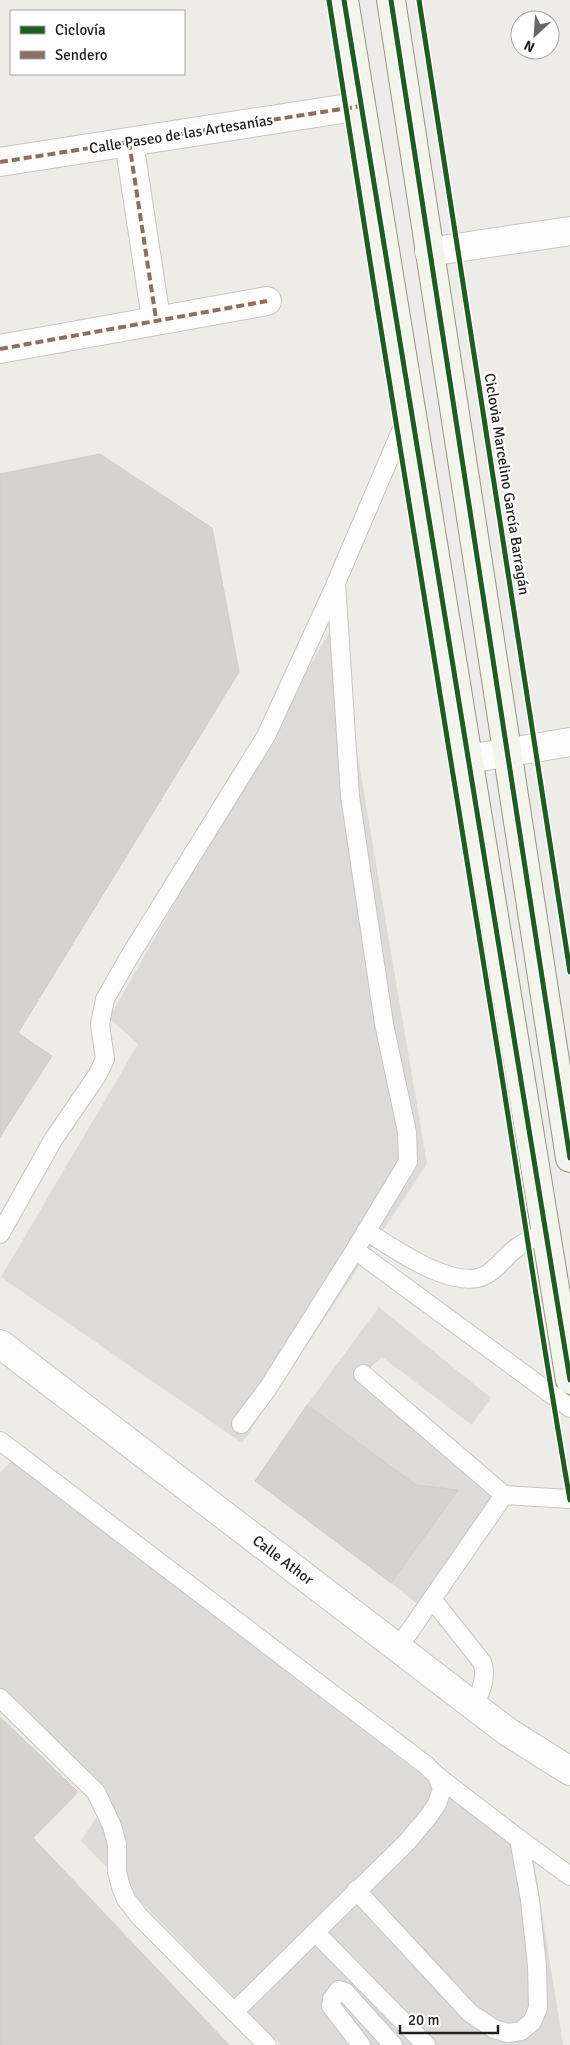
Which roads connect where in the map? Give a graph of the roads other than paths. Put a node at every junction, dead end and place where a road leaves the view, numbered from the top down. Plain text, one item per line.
1 (344, 0) edge
2 (390, 0) edge
3 (361, 106) junction
4 (129, 142) junction
5 (0, 162) edge
6 (570, 231) edge
7 (429, 252) junction
8 (267, 301) dead end
9 (156, 320) junction
10 (0, 349) edge
11 (411, 409) junction
12 (336, 583) junction
13 (570, 742) edge
14 (507, 752) junction
15 (468, 758) junction
16 (570, 1158) edge
17 (366, 1232) junction
18 (546, 1232) junction
19 (0, 1234) edge
20 (355, 1250) junction
21 (0, 1344) edge
22 (363, 1374) dead end
23 (570, 1380) edge
24 (570, 1408) edge
25 (241, 1424) dead end
26 (1, 1443) edge
27 (504, 1495) junction
28 (570, 1500) edge
29 (432, 1599) junction
30 (398, 1648) junction
31 (0, 1698) edge
32 (475, 1706) junction
33 (570, 1772) edge
34 (437, 1776) junction
35 (519, 1839) junction
36 (570, 1876) edge
37 (356, 1890) junction
38 (315, 1932) junction
39 (234, 2012) junction
40 (266, 2045) edge
41 (361, 2045) edge
42 (393, 2045) edge
43 (426, 2045) edge

1 - 3 main road
2 - 7 main road
3 - 4 street, Calle Paseo de las Artesanías
3 - 11 main road
4 - 5 street, Calle Paseo de las Artesanías
4 - 9 street
6 - 7 street
7 - 14 main road
8 - 9 street
9 - 10 street
11 - 12 lane
11 - 15 main road
12 - 17 lane
12 - 19 lane
13 - 14 street
14 - 15 street
14 - 16 main road
15 - 18 main road
17 - 18 lane
17 - 20 lane
18 - 23 main road
20 - 24 lane
20 - 25 lane
21 - 30 street, Calle Athor
22 - 27 lane
26 - 34 lane
27 - 28 lane
27 - 29 lane
29 - 30 lane
29 - 32 lane
30 - 32 street, Calle Athor
31 - 39 lane
32 - 33 street, Calle Athor
34 - 35 lane
34 - 37 lane
35 - 36 lane
35 - 37 lane
37 - 38 lane
38 - 39 lane
38 - 43 lane
39 - 40 lane
41 - 42 lane

